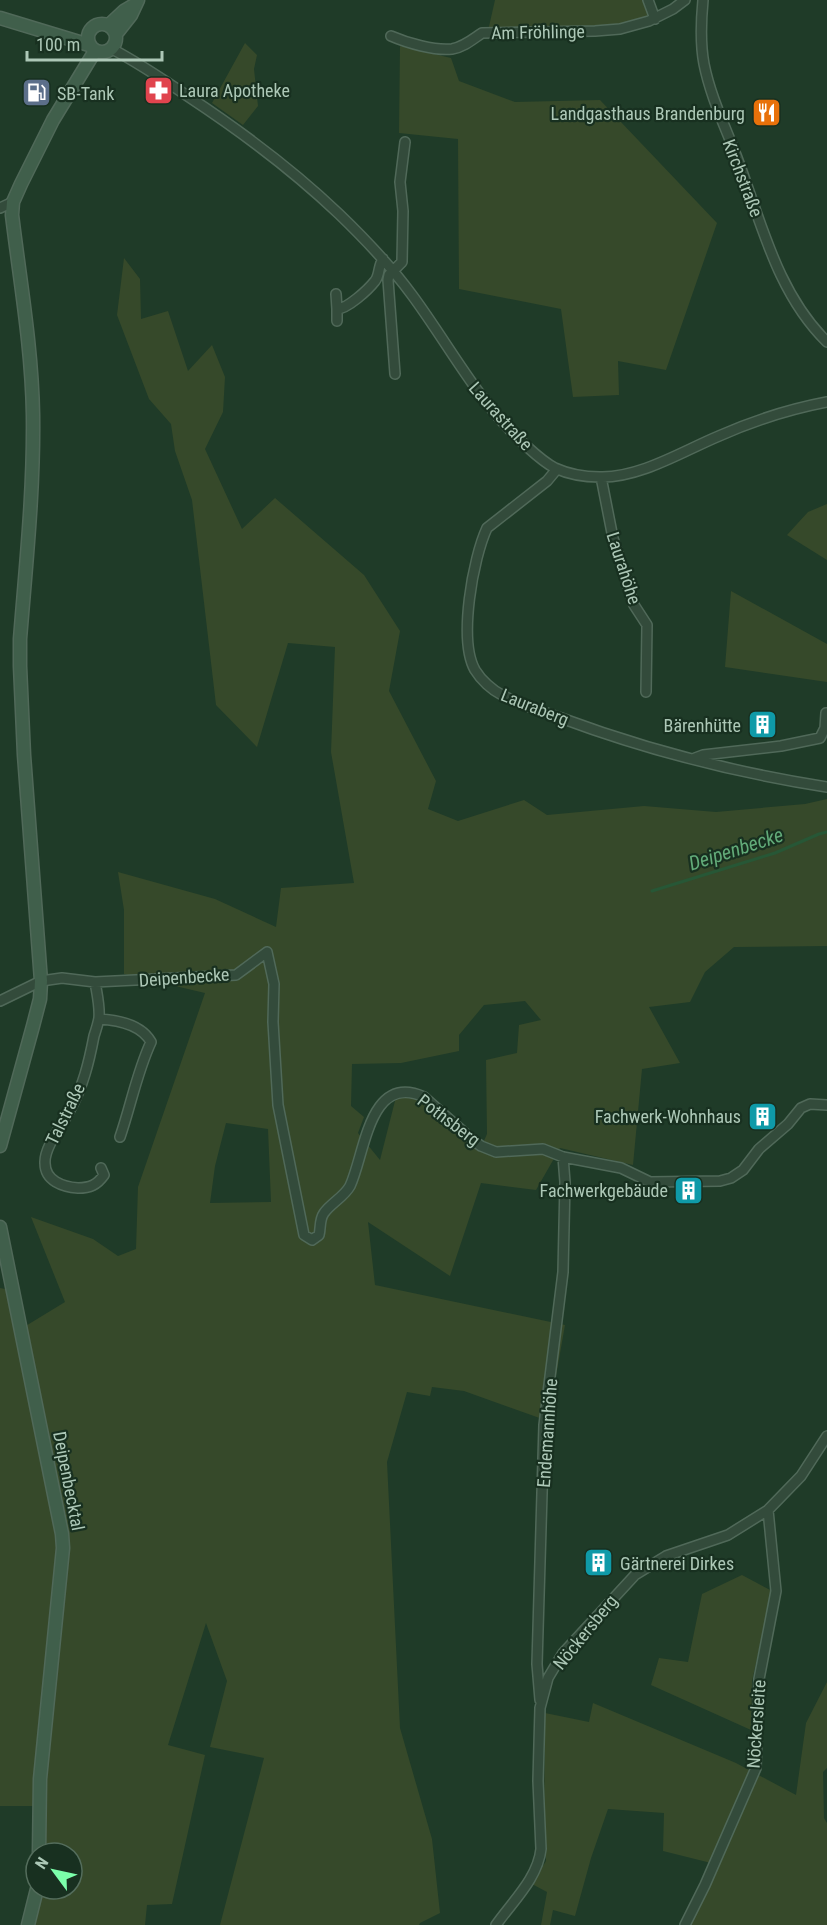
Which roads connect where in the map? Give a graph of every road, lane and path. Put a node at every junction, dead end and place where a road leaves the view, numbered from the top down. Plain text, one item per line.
1 (648, 0) edge
2 (685, 0) edge
3 (703, 0) edge
4 (136, 2) edge
5 (0, 18) edge
6 (655, 19) junction
7 (113, 29) junction
8 (89, 31) junction
9 (60, 35) junction
10 (391, 36) dead end
11 (92, 48) junction
12 (112, 49) junction
13 (405, 142) dead end
14 (14, 202) junction
15 (0, 208) edge
16 (384, 259) junction
17 (393, 270) junction
18 (336, 294) dead end
19 (337, 309) junction
20 (337, 321) dead end
21 (827, 342) edge
22 (396, 374) dead end
23 (827, 402) edge
24 (557, 469) junction
25 (601, 477) junction
26 (646, 692) dead end
27 (826, 713) edge
28 (693, 759) junction
29 (827, 787) edge
30 (267, 952) joint
31 (41, 981) junction
32 (95, 982) junction
33 (0, 1001) edge
34 (99, 1018) junction
35 (827, 1105) edge
36 (120, 1137) dead end
37 (0, 1146) edge
38 (563, 1157) junction
39 (101, 1168) dead end
40 (0, 1227) edge
41 (827, 1436) edge
42 (768, 1510) junction
43 (540, 1708) junction
44 (39, 1841) edge
45 (34, 1901) edge
46 (28, 1925) edge
47 (496, 1925) edge
48 (685, 1925) edge

1 - 6 street
2 - 6 street, Am Fröhlinge
3 - 21 street, Kirchstraße
4 - 7 main road
5 - 9 main road
6 - 10 street, Am Fröhlinge
7 - 8 main road
7 - 12 main road
8 - 9 main road
8 - 11 main road
9 - 11 main road
11 - 12 main road
11 - 14 main road
12 - 16 street, Laurastraße
13 - 17 street
14 - 15 street
14 - 31 main road
16 - 17 street, Laurastraße
16 - 19 street
17 - 22 street
17 - 24 street, Laurastraße
18 - 19 street
19 - 20 street
23 - 25 street, Laurastraße
24 - 25 street, Laurastraße
24 - 28 street, Lauraberg
25 - 26 street, Laurahöhe
27 - 28 street, Lauraberg
28 - 29 street, Lauraberg
30 - 32 street, Deipenbecke
30 - 38 street, Pothsberg
31 - 32 street
31 - 33 street
31 - 37 main road
32 - 34 street, Talstraße
34 - 36 street
34 - 39 street, Talstraße
35 - 38 street, Pothsberg
38 - 43 street, Endemannhöhe
40 - 44 main road, Deipenbecktal
41 - 42 street, Nöckersberg
42 - 43 street, Nöckersberg
42 - 48 street, Nöckersleite
43 - 47 street, Nöckersberg
45 - 46 main road

